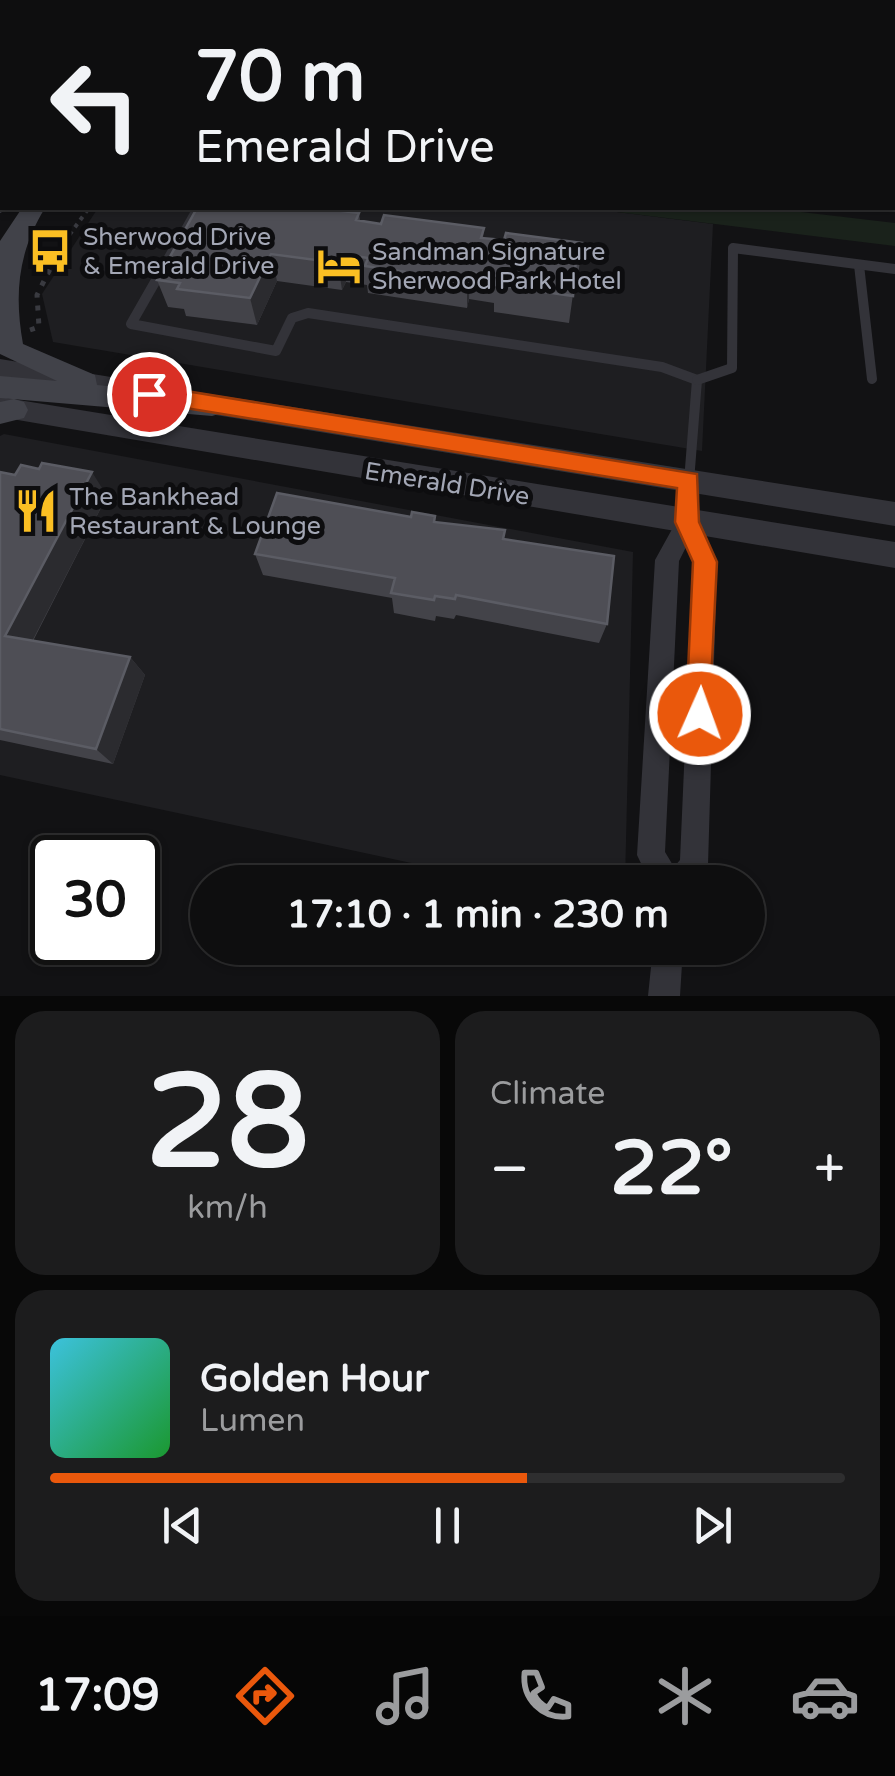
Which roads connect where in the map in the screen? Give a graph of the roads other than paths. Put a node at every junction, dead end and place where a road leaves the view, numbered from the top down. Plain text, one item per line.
1 (31, 210) edge
2 (196, 210) edge
3 (7, 250) edge
4 (859, 265) junction
5 (895, 269) edge
6 (0, 368) edge
7 (872, 378) dead end
8 (697, 380) junction
9 (85, 382) junction
10 (3, 404) edge
11 (212, 406) junction
12 (689, 481) junction
13 (895, 514) edge
14 (687, 522) junction
15 (895, 555) edge
16 (657, 865) edge
17 (694, 865) edge
18 (667, 965) edge
19 (664, 996) edge

1 - 3 main road
2 - 8 lane
3 - 9 main road
4 - 5 lane
4 - 7 lane
4 - 8 lane
6 - 9 street, Emerald Drive
8 - 12 lane
9 - 11 street, Emerald Drive
10 - 11 main road
10 - 14 street, Emerald Drive
11 - 12 street, Emerald Drive
12 - 13 street, Emerald Drive
12 - 14 street
14 - 15 street, Emerald Drive
14 - 16 street
14 - 17 street
18 - 19 street

